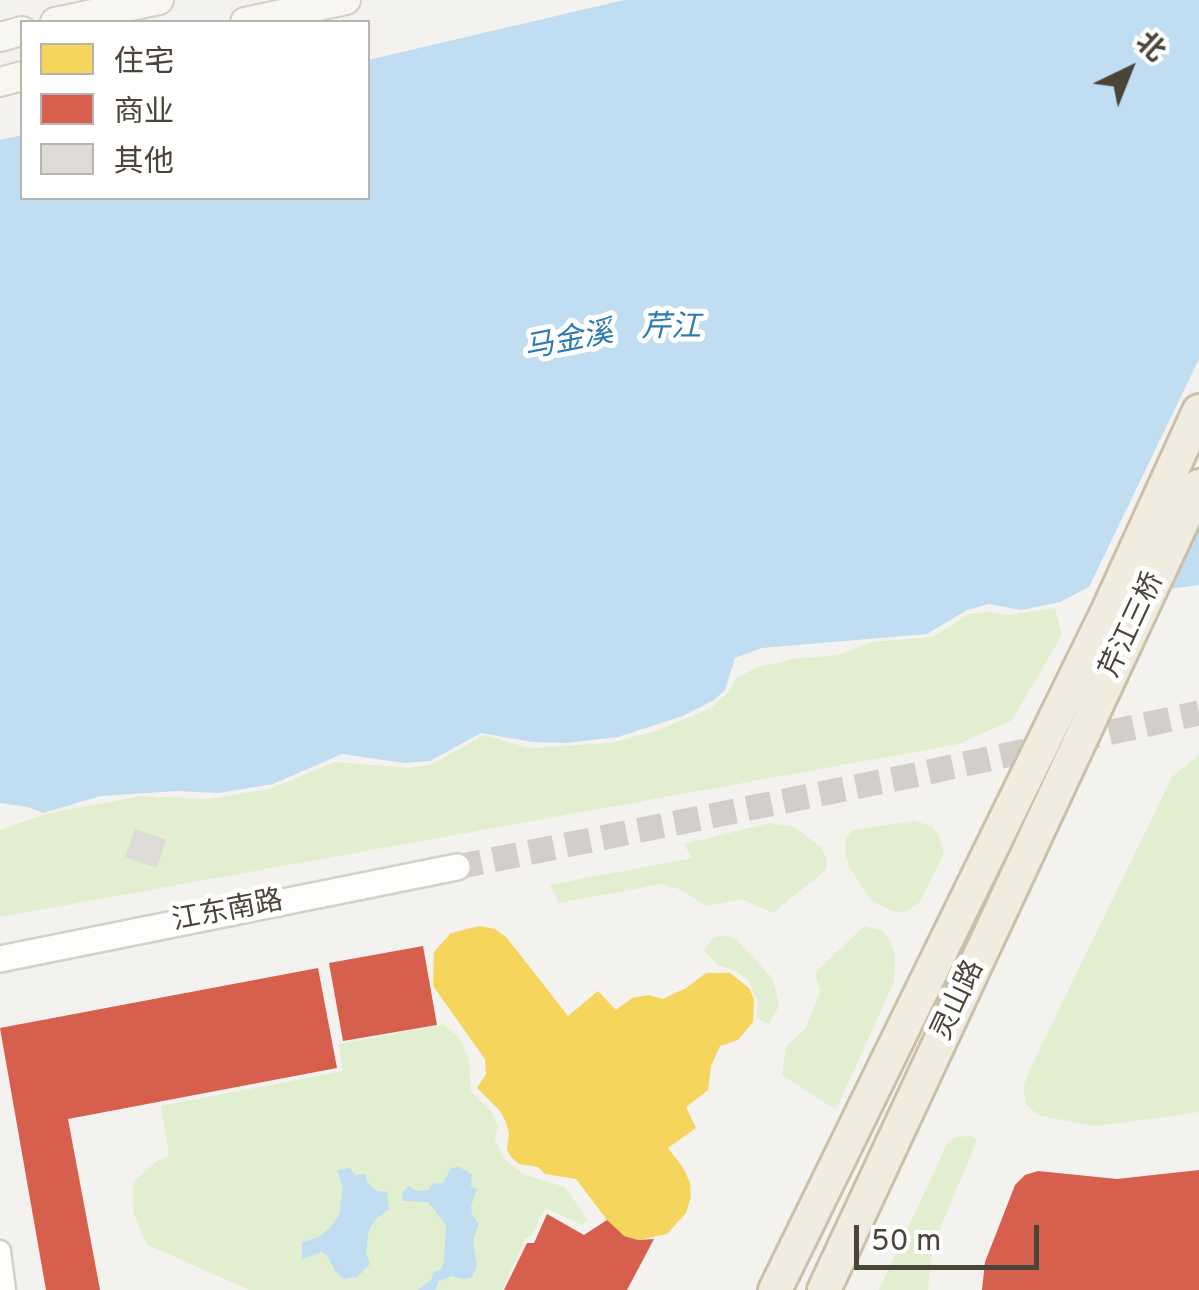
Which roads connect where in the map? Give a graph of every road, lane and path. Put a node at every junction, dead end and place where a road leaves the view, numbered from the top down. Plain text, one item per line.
1 (159, 0) edge
2 (346, 0) edge
3 (64, 20) edge
4 (254, 20) edge
5 (1199, 410) edge
6 (1199, 486) edge
7 (1095, 711) joint
8 (457, 867) tunnel mouth
9 (0, 959) edge
10 (0, 1251) edge
11 (5, 1290) edge
12 (775, 1290) edge
13 (824, 1290) edge

1 - 3 main road
2 - 4 main road
5 - 12 highway, 灵山路
6 - 7 highway, 芹江三桥
7 - 13 highway, 灵山路
8 - 9 street, 江东南路
10 - 11 street

